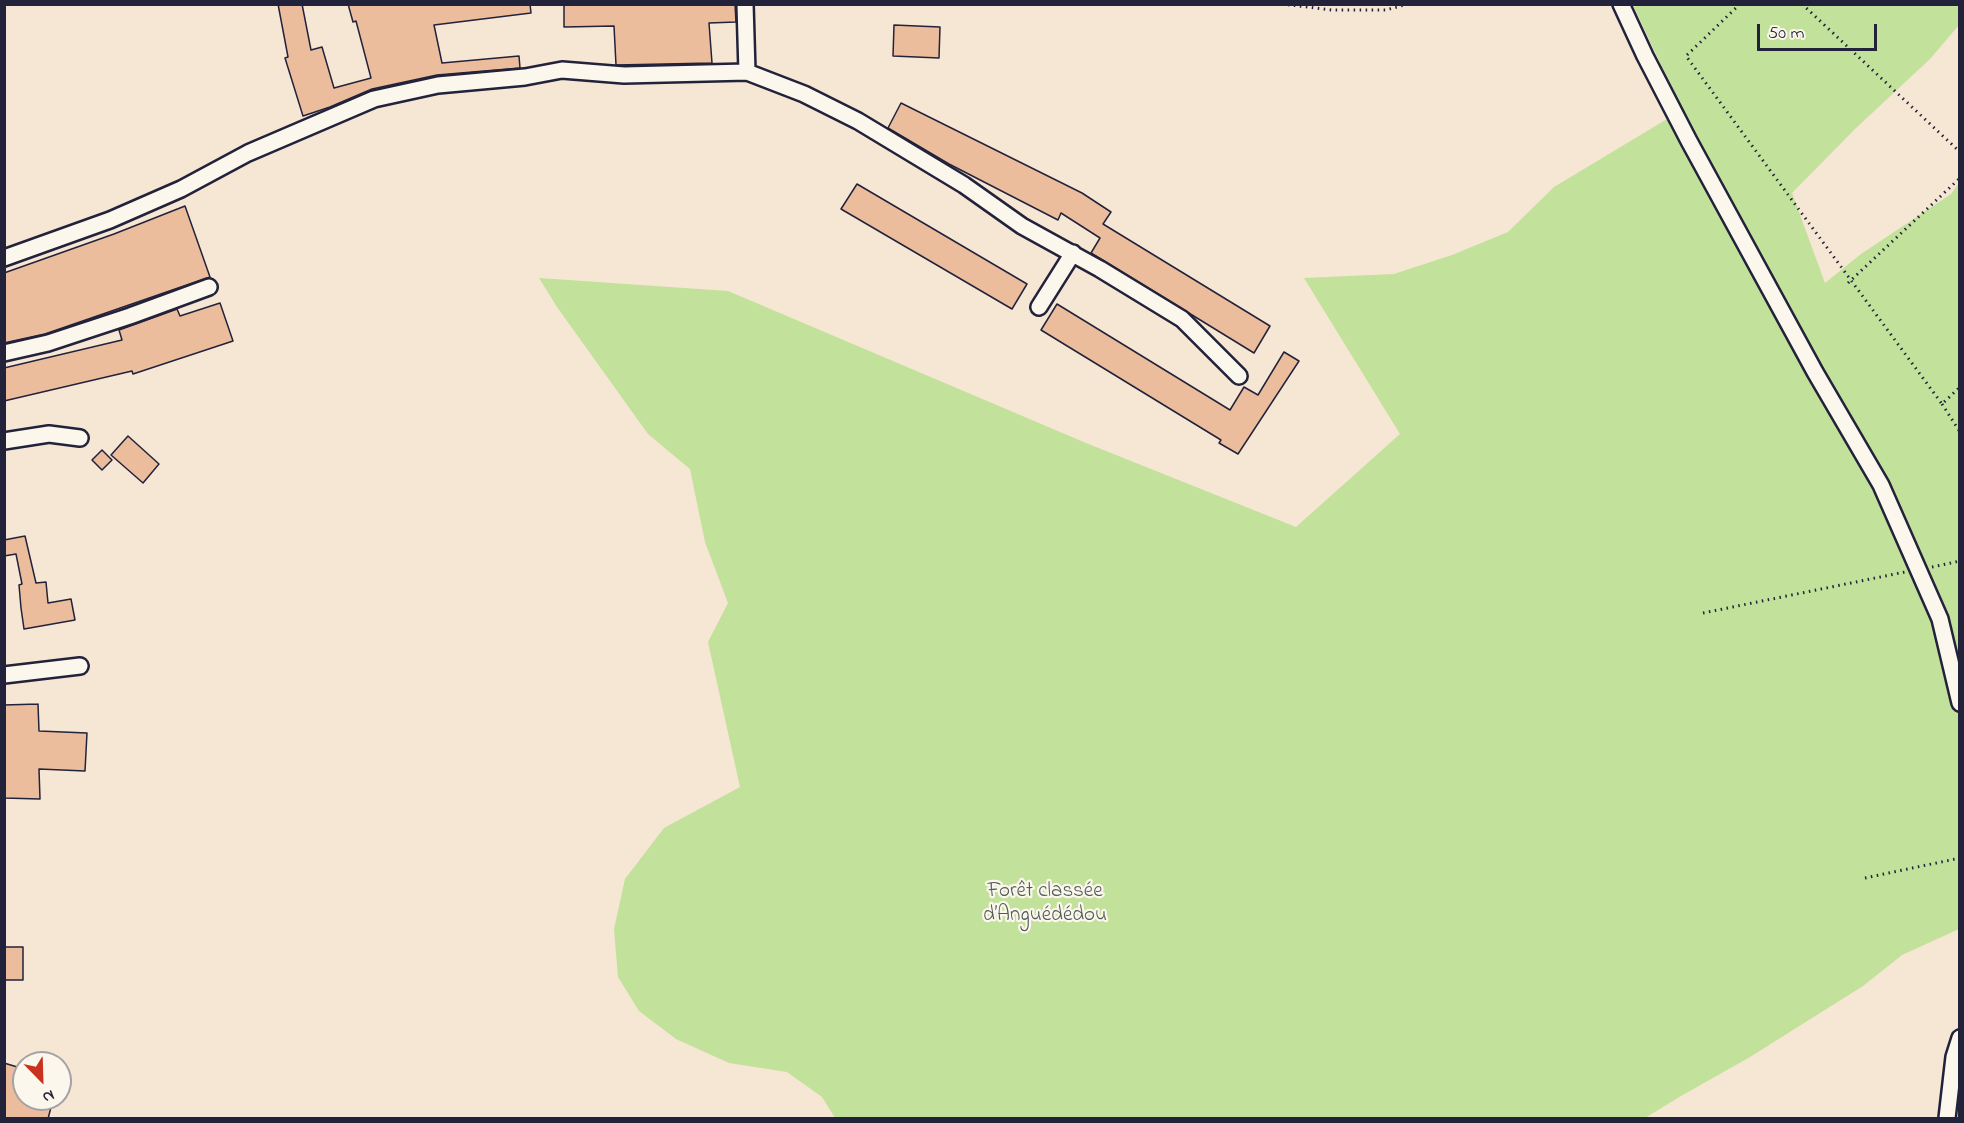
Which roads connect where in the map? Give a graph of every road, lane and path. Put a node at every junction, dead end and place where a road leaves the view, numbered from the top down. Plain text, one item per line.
1 (745, 4) edge
2 (1282, 4) edge
3 (1408, 4) edge
4 (1621, 4) edge
5 (1740, 4) edge
6 (1802, 4) edge
7 (747, 72) junction
8 (1959, 152) edge
9 (1959, 178) edge
10 (1073, 253) junction
11 (4, 258) edge
12 (1850, 281) junction
13 (208, 287) dead end
14 (1039, 306) dead end
15 (4, 354) edge
16 (1239, 376) dead end
17 (1959, 387) edge
18 (1942, 404) junction
19 (1959, 432) edge
20 (80, 438) dead end
21 (4, 441) edge
22 (1959, 561) edge
23 (1918, 570) junction
24 (1703, 613) dead end
25 (80, 666) dead end
26 (4, 675) edge
27 (1959, 703) edge
28 (1959, 858) edge
29 (1865, 878) dead end
30 (1959, 1038) edge
31 (1947, 1119) edge

1 - 7 street
2 - 3 path
4 - 23 street
5 - 12 path
6 - 8 path
7 - 10 street
7 - 11 street
9 - 12 path
10 - 14 street
10 - 16 street
12 - 18 path
13 - 15 street
17 - 18 path
18 - 19 path
20 - 21 street
22 - 23 path
23 - 24 path
23 - 27 street
25 - 26 street
28 - 29 path
30 - 31 street

